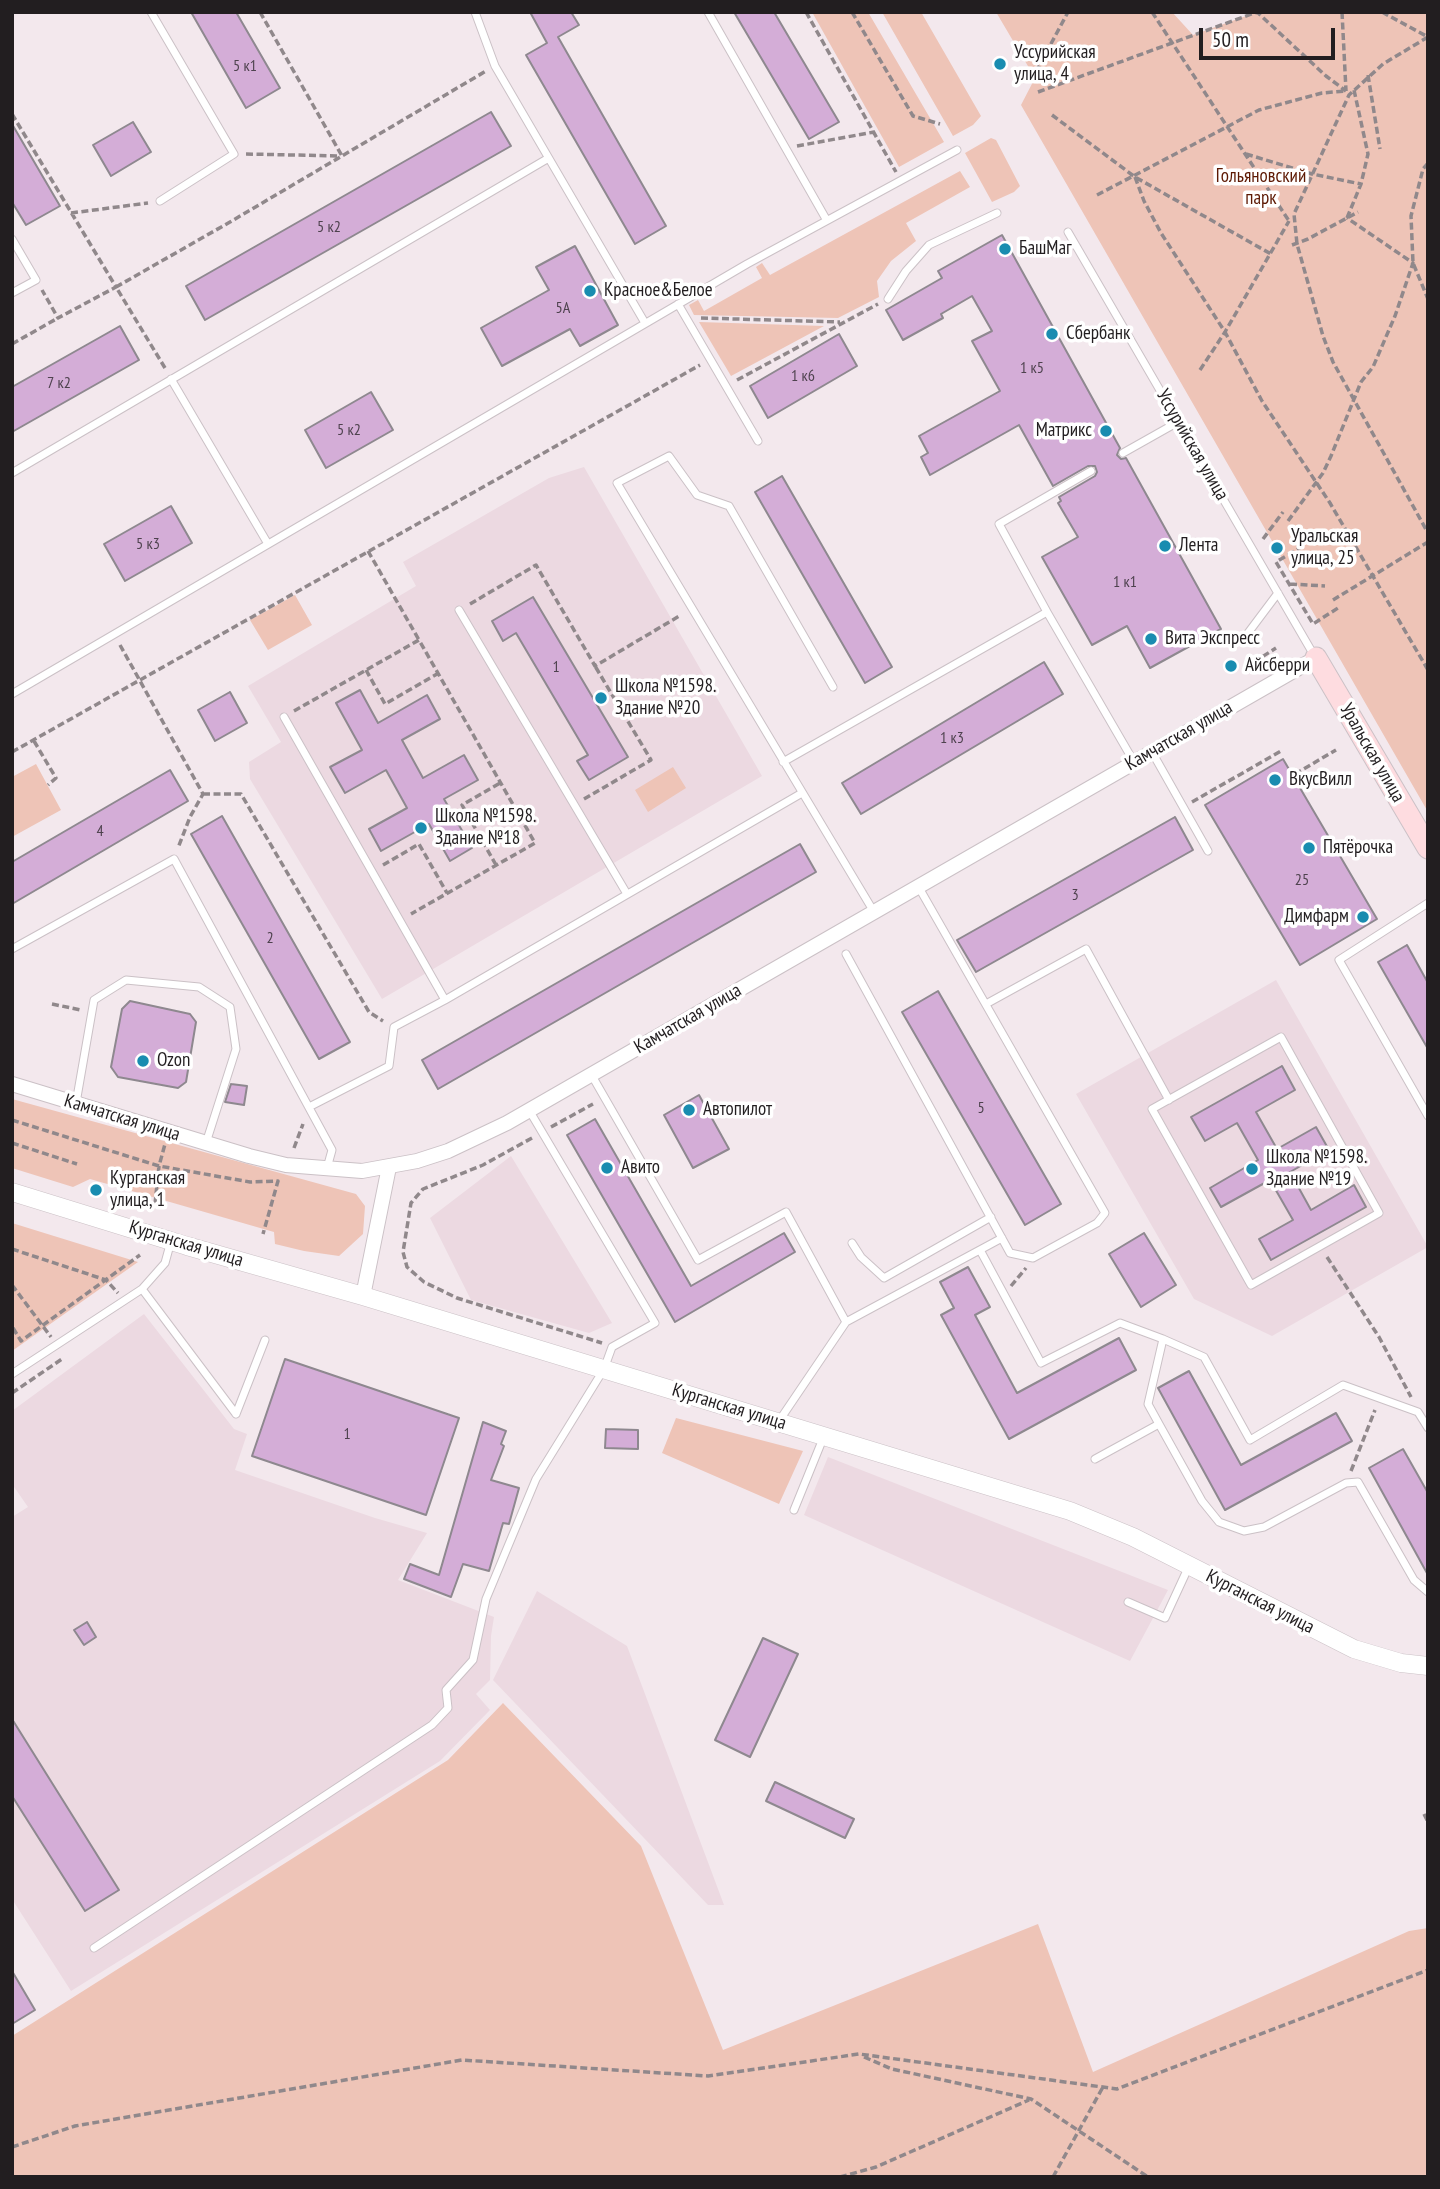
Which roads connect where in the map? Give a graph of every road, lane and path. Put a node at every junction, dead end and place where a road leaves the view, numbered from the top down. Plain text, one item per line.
1 (151, 12) edge
2 (260, 12) edge
3 (475, 12) edge
4 (708, 12) edge
5 (806, 12) edge
6 (852, 12) edge
7 (1068, 12) edge
8 (1152, 12) edge
9 (1342, 12) edge
10 (1382, 12) edge
11 (1428, 37) edge
12 (1171, 42) junction
13 (495, 66) junction
14 (1368, 75) junction
15 (1031, 81) dead end
16 (1354, 90) junction
17 (1038, 92) dead end
18 (1348, 93) junction
19 (12, 114) edge
20 (1052, 115) dead end
21 (940, 124) dead end
22 (1227, 128) junction
23 (874, 132) junction
24 (787, 149) junction
25 (1380, 149) dead end
26 (957, 150) dead end
27 (1244, 153) junction
28 (234, 154) junction
29 (342, 156) junction
30 (547, 159) junction
31 (1428, 163) edge
32 (1312, 174) junction
33 (1135, 177) junction
34 (901, 180) junction
35 (1361, 184) junction
36 (1097, 195) dead end
37 (160, 201) joint
38 (1358, 212) dead end
39 (71, 213) junction
40 (997, 213) dead end
41 (1294, 214) junction
42 (1347, 218) junction
43 (827, 219) junction
44 (1289, 221) junction
45 (1068, 232) dead end
46 (12, 239) edge
47 (1295, 244) junction
48 (1271, 254) junction
49 (1413, 263) junction
50 (36, 279) junction
51 (116, 286) junction
52 (12, 293) edge
53 (888, 299) joint
54 (1428, 299) edge
55 (678, 304) junction
56 (686, 317) junction
57 (58, 318) junction
58 (842, 322) junction
59 (645, 323) junction
60 (1225, 332) junction
61 (12, 344) edge
62 (710, 359) junction
63 (1199, 370) dead end
64 (171, 379) junction
65 (726, 386) junction
66 (1354, 401) junction
67 (1178, 422) junction
68 (758, 441) dead end
69 (1123, 453) dead end
70 (1091, 471) dead end
71 (12, 473) edge
72 (1316, 482) junction
73 (1283, 512) dead end
74 (1288, 521) dead end
75 (1428, 533) edge
76 (1428, 542) edge
77 (268, 544) junction
78 (1303, 546) dead end
79 (1269, 550) dead end
80 (368, 551) junction
81 (1373, 576) junction
82 (1290, 584) junction
83 (1325, 586) dead end
84 (1278, 593) junction
85 (1333, 600) dead end
86 (1338, 608) dead end
87 (459, 610) joint
88 (1047, 612) junction
89 (672, 620) dead end
90 (113, 634) junction
91 (419, 640) junction
92 (1242, 641) dead end
93 (1276, 648) dead end
94 (1316, 658) junction
95 (1254, 662) dead end
96 (595, 666) junction
97 (366, 670) junction
98 (1428, 670) edge
99 (438, 673) junction
100 (139, 680) junction
101 (833, 687) dead end
102 (12, 694) edge
103 (284, 717) joint
104 (34, 741) junction
105 (1336, 750) dead end
106 (1281, 751) dead end
107 (12, 752) edge
108 (1152, 752) junction
109 (783, 762) junction
110 (1134, 762) junction
111 (1295, 774) dead end
112 (500, 783) junction
113 (48, 785) dead end
114 (802, 793) junction
115 (203, 794) junction
116 (574, 805) junction
117 (1183, 807) junction
118 (1428, 848) edge
119 (1208, 851) dead end
120 (174, 859) junction
121 (496, 865) junction
122 (372, 871) junction
123 (918, 886) junction
124 (447, 893) junction
125 (627, 894) junction
126 (1428, 903) edge
127 (874, 912) junction
128 (400, 920) junction
129 (12, 949) edge
130 (846, 954) dead end
131 (445, 1000) junction
132 (52, 1004) dead end
133 (986, 1004) junction
134 (91, 1013) junction
135 (394, 1027) junction
136 (591, 1074) junction
137 (12, 1084) edge
138 (604, 1098) junction
139 (1169, 1100) junction
140 (76, 1104) junction
141 (309, 1107) junction
142 (529, 1110) junction
143 (1428, 1116) edge
144 (12, 1120) edge
145 (168, 1132) junction
146 (542, 1132) junction
147 (12, 1143) edge
148 (206, 1143) junction
149 (294, 1148) dead end
150 (76, 1164) dead end
151 (159, 1166) junction
152 (389, 1167) junction
153 (326, 1169) junction
154 (12, 1192) edge
155 (155, 1204) dead end
156 (990, 1217) junction
157 (263, 1234) dead end
158 (1002, 1238) junction
159 (171, 1240) junction
160 (852, 1242) dead end
161 (1321, 1246) junction
162 (12, 1249) edge
163 (980, 1251) junction
164 (140, 1255) dead end
165 (1023, 1273) dead end
166 (106, 1280) junction
167 (12, 1285) edge
168 (1010, 1287) dead end
169 (142, 1289) junction
170 (363, 1296) junction
171 (124, 1301) junction
172 (846, 1322) junction
173 (43, 1326) junction
174 (13, 1328) edge
175 (1164, 1339) junction
176 (265, 1340) dead end
177 (57, 1345) junction
178 (612, 1347) junction
179 (604, 1369) junction
180 (12, 1374) edge
181 (1379, 1398) junction
182 (1418, 1412) junction
183 (778, 1422) junction
184 (1158, 1424) junction
185 (1428, 1428) edge
186 (824, 1436) junction
187 (1095, 1459) dead end
188 (1346, 1483) junction
189 (794, 1510) dead end
190 (1189, 1566) junction
191 (1428, 1592) edge
192 (1128, 1602) dead end
193 (1428, 1666) edge
194 (1424, 1814) dead end
195 (1428, 1822) edge
196 (94, 1948) dead end
197 (1428, 1970) edge
198 (859, 2054) junction
199 (1103, 2087) junction
200 (1031, 2099) junction
201 (1079, 2132) junction
202 (12, 2147) edge
203 (840, 2177) edge
204 (1053, 2177) edge
205 (1148, 2177) edge

1 - 28 lane
2 - 29 path
3 - 13 lane
4 - 24 lane
5 - 23 path
6 - 21 path
7 - 15 path
8 - 12 path
9 - 18 path
10 - 11 path
11 - 14 path
12 - 17 path
12 - 18 path
12 - 22 path
13 - 29 path
13 - 30 lane
14 - 16 path
14 - 25 path
16 - 18 path
16 - 35 path
18 - 22 path
18 - 32 path
19 - 39 path
20 - 33 path
22 - 27 path
22 - 33 path
23 - 24 path
23 - 34 path
24 - 43 lane
26 - 34 lane
27 - 32 path
27 - 44 path
28 - 29 path
28 - 37 lane
29 - 51 path
30 - 59 lane
30 - 64 lane
31 - 49 path
32 - 35 path
32 - 41 path
33 - 36 path
33 - 48 path
33 - 60 path
34 - 43 lane
35 - 42 path
37 - 39 path
38 - 42 path
39 - 51 path
40 - 53 lane
41 - 44 path
41 - 47 path
42 - 47 path
42 - 49 path
43 - 55 lane
44 - 48 path
45 - 67 lane, Уссурийская улица
46 - 50 lane
47 - 66 path
48 - 60 path
49 - 54 path
49 - 66 path
50 - 52 lane
50 - 57 path
51 - 57 path
51 - 64 path
53 - 58 path
55 - 56 lane
55 - 59 lane
56 - 58 path
56 - 62 lane
57 - 61 path
58 - 65 path
59 - 77 lane
60 - 63 path
60 - 72 path
62 - 65 lane
62 - 80 path
64 - 71 lane
64 - 77 lane
65 - 68 lane
66 - 72 path
66 - 75 path
67 - 69 lane
67 - 84 lane, Уссурийская улица
70 - 88 lane
72 - 74 path
72 - 81 path
73 - 79 path
76 - 81 path
77 - 90 lane
78 - 82 path
80 - 91 path
80 - 100 path
81 - 85 path
81 - 98 path
82 - 83 path
82 - 86 path
84 - 92 lane
84 - 94 lane, Уссурийская улица
87 - 96 path
87 - 116 lane
88 - 109 lane
88 - 110 lane
89 - 96 path
90 - 100 path
90 - 102 lane
91 - 97 path
91 - 99 path
93 - 95 path
94 - 108 street, Камчатская улица
94 - 118 main road, Уральская улица
96 - 116 path
97 - 99 path
97 - 103 path
99 - 112 path
100 - 104 path
100 - 115 path
101 - 109 lane
103 - 122 lane
104 - 107 path
104 - 113 path
105 - 111 path
106 - 117 path
108 - 110 street, Камчатская улица
108 - 117 lane
109 - 114 lane
110 - 123 street, Камчатская улица
112 - 121 path
112 - 121 path
114 - 125 lane
114 - 127 lane
115 - 120 path
115 - 135 path
116 - 125 lane
117 - 119 lane
120 - 129 lane
120 - 141 lane
121 - 124 path
122 - 124 path
122 - 128 lane
123 - 127 street, Камчатская улица
123 - 133 lane
124 - 128 path
125 - 131 lane
126 - 143 lane
127 - 136 street, Камчатская улица
128 - 131 lane
130 - 156 lane
131 - 135 lane
132 - 134 path
133 - 139 lane
133 - 158 lane
134 - 140 lane
134 - 148 lane
135 - 141 lane
136 - 138 lane
136 - 142 street, Камчатская улица
137 - 140 street, Камчатская улица
138 - 146 path
138 - 172 lane
139 - 161 lane
139 - 161 lane
140 - 145 street, Камчатская улица
141 - 149 path
141 - 153 lane
142 - 146 lane
142 - 152 street, Камчатская улица
144 - 151 path
145 - 148 street, Камчатская улица
145 - 151 path
146 - 178 lane
146 - 178 path
147 - 150 path
148 - 153 street, Камчатская улица
151 - 155 path
151 - 157 path
152 - 153 street, Камчатская улица
152 - 170 street
154 - 159 street, Курганская улица
156 - 158 lane
156 - 160 lane
158 - 163 lane
159 - 169 lane
159 - 170 street, Курганская улица
161 - 182 path
162 - 166 path
163 - 172 lane
163 - 175 lane
164 - 166 path
165 - 168 path
166 - 171 path
166 - 173 path
167 - 173 path
169 - 171 lane
169 - 176 lane
170 - 179 street, Курганская улица
171 - 177 lane
172 - 183 lane
173 - 174 path
173 - 177 path
175 - 181 lane
175 - 184 lane
177 - 180 lane
178 - 179 lane
179 - 183 street, Курганская улица
179 - 196 lane
181 - 182 lane
181 - 188 path
182 - 185 lane
183 - 186 street, Курганская улица
184 - 187 lane
184 - 188 lane
186 - 189 lane
186 - 190 street, Курганская улица
188 - 191 lane
190 - 192 lane
190 - 193 street, Курганская улица
194 - 195 path
197 - 199 path
198 - 199 path
198 - 200 path
198 - 202 path
199 - 201 path
200 - 201 path
200 - 203 path
201 - 204 path
201 - 205 path

